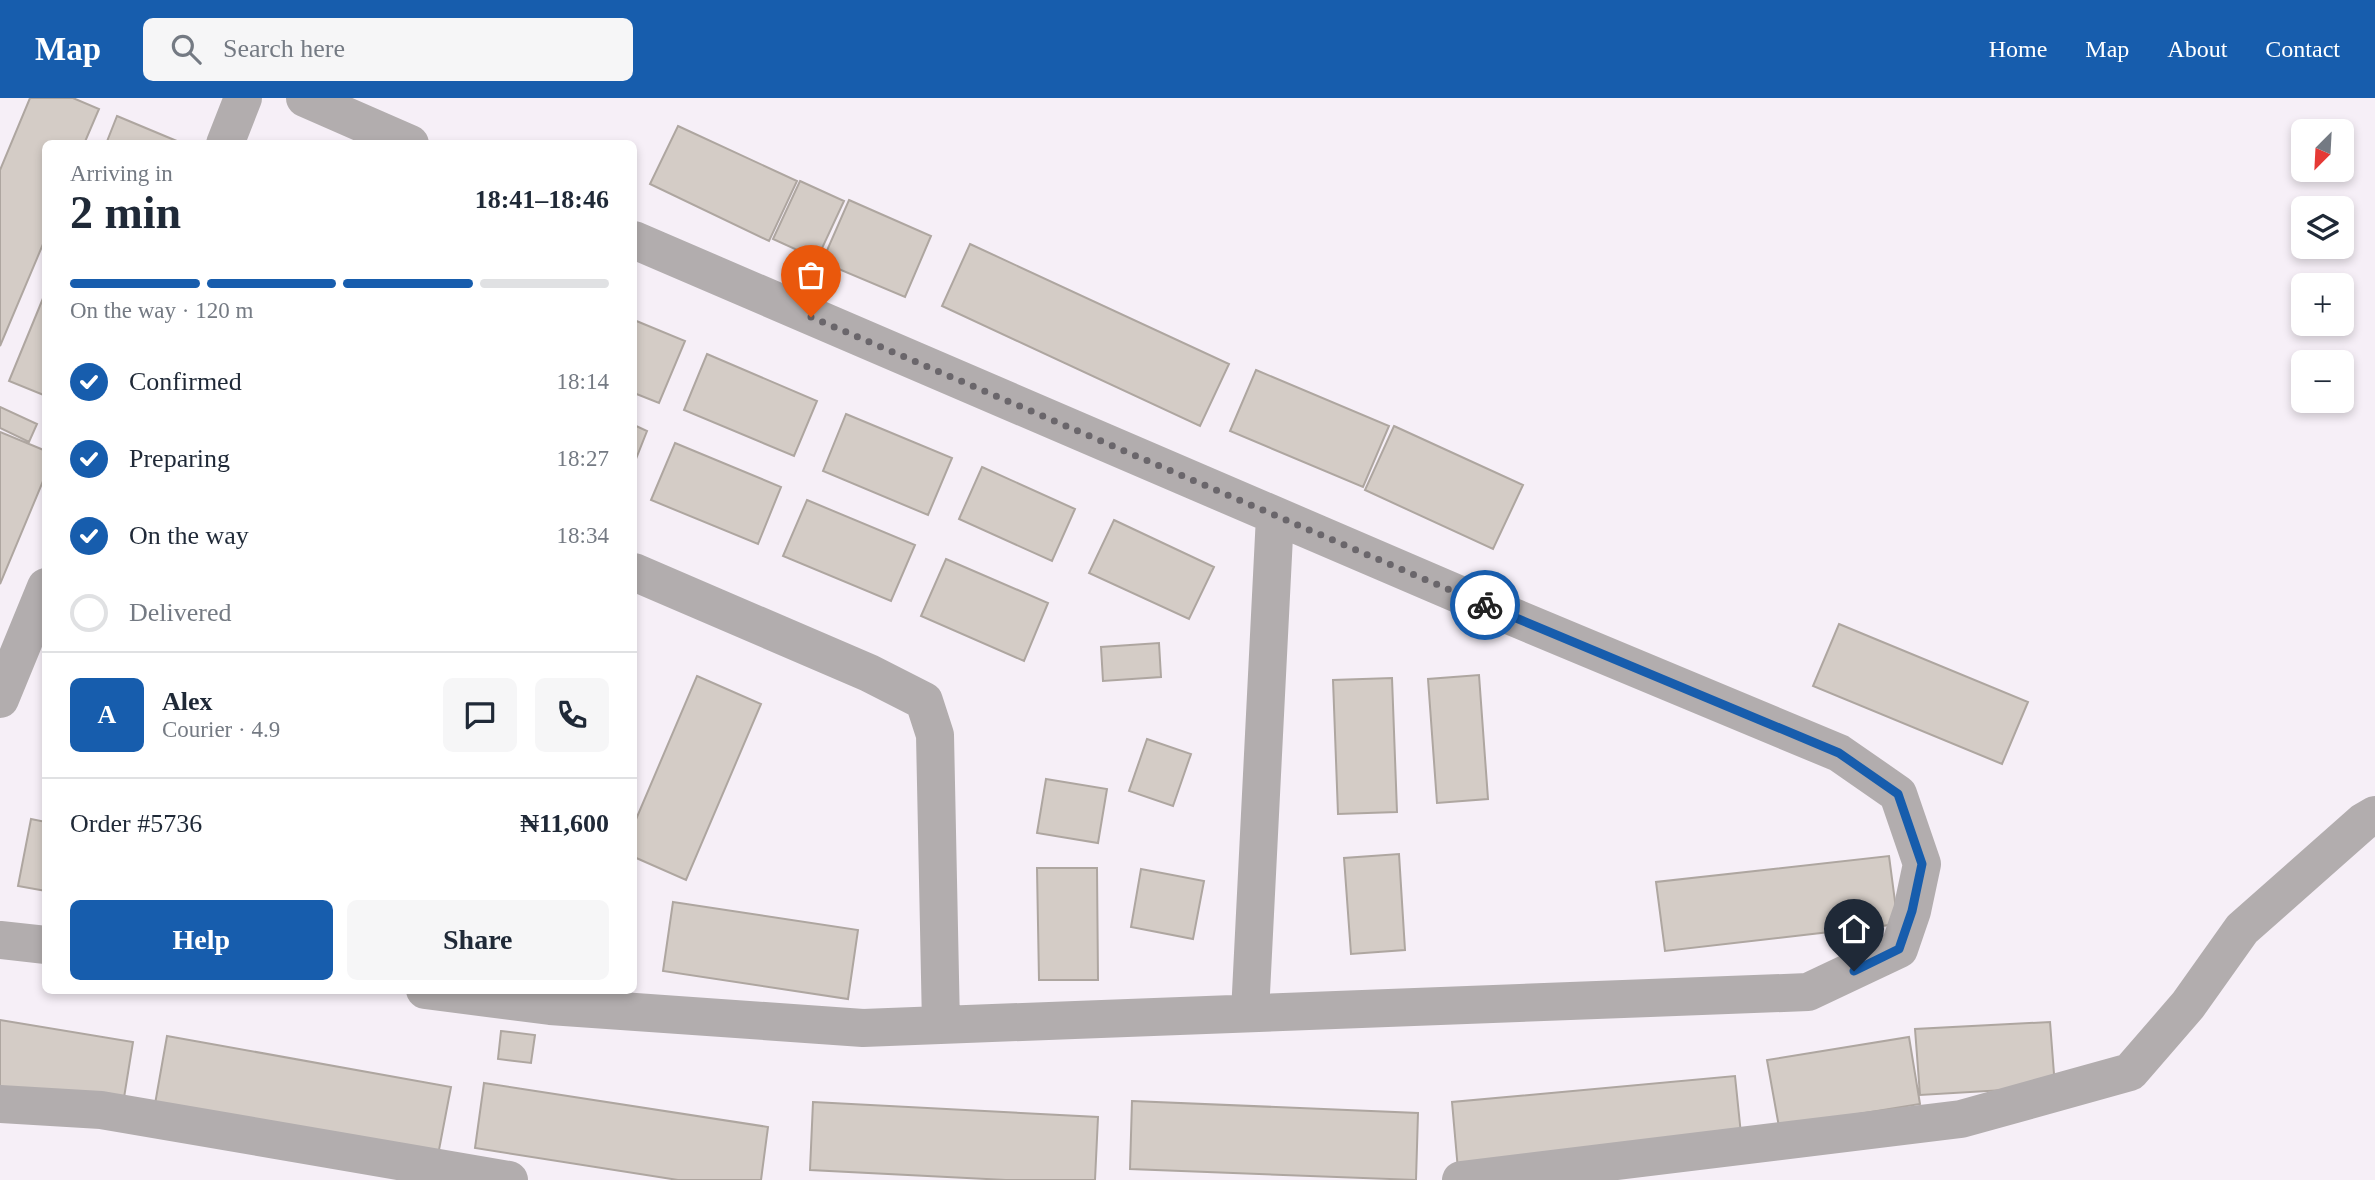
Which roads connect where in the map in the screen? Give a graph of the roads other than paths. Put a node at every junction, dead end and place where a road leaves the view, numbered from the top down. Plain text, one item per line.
1 (243, 98) edge
2 (305, 98) edge
3 (227, 140) edge
4 (401, 140) edge
5 (637, 241) edge
6 (1275, 516) junction
7 (637, 573) edge
8 (42, 597) edge
9 (0, 699) edge
10 (2375, 814) edge
11 (0, 940) edge
12 (42, 945) edge
13 (456, 994) edge
14 (1250, 1013) junction
15 (941, 1025) junction
16 (0, 1104) edge
17 (509, 1180) edge
18 (1461, 1180) edge

1 - 3 lane
2 - 4 lane
5 - 6 lane
6 - 14 lane
6 - 14 lane
7 - 15 lane
8 - 9 lane
10 - 18 lane
11 - 12 lane
13 - 15 lane
14 - 15 lane
16 - 17 lane

